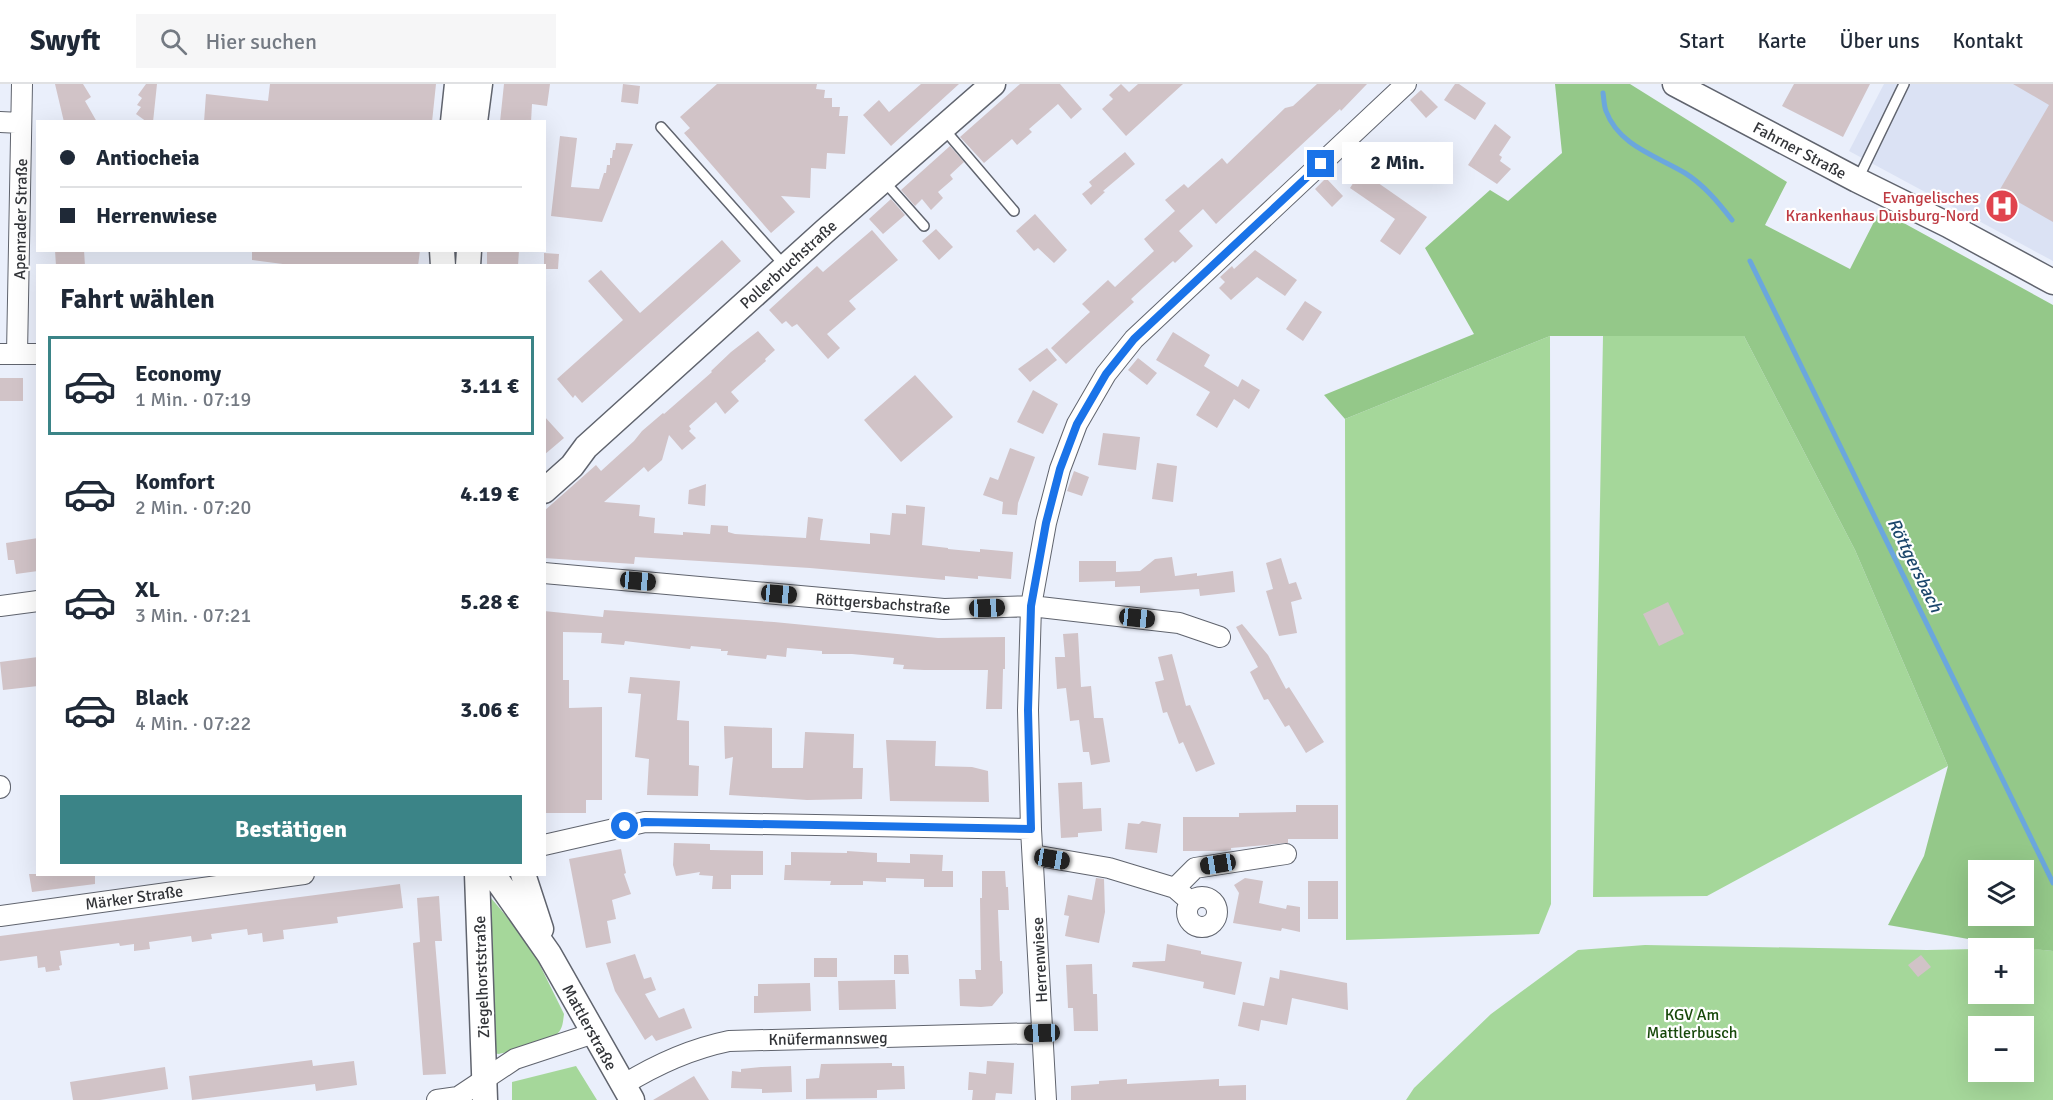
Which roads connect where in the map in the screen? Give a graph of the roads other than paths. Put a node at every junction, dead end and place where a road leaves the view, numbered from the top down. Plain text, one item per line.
1 (22, 84) edge
2 (457, 84) edge
3 (480, 84) edge
4 (993, 84) edge
5 (1406, 84) edge
6 (1675, 84) edge
7 (1904, 84) edge
8 (453, 120) edge
9 (475, 120) edge
10 (0, 122) edge
11 (21, 123) junction
12 (661, 128) dead end
13 (943, 128) junction
14 (883, 180) junction
15 (1857, 180) junction
16 (1014, 211) dead end
17 (924, 226) dead end
18 (785, 266) junction
19 (2053, 282) edge
20 (9, 354) edge
21 (36, 354) edge
22 (586, 447) junction
23 (546, 471) edge
24 (546, 489) edge
25 (546, 573) edge
26 (36, 601) edge
27 (0, 606) edge
28 (1031, 606) junction
29 (1220, 637) dead end
30 (1031, 829) junction
31 (546, 845) edge
32 (1286, 854) dead end
33 (1033, 855) junction
34 (290, 876) edge
35 (477, 876) edge
36 (494, 876) edge
37 (523, 876) edge
38 (1176, 888) junction
39 (1191, 902) dead end
40 (0, 916) edge
41 (549, 954) junction
42 (1042, 1033) junction
43 (594, 1034) junction
44 (485, 1090) edge
45 (628, 1092) edge
46 (437, 1100) edge
47 (1046, 1100) edge

1 - 11 street, Apenrader Straße
2 - 8 street
3 - 9 street
4 - 13 street, Pollerbruchstraße
5 - 28 street, Herrenwiese
6 - 15 street, Fahrner Straße
7 - 15 lane
10 - 11 street
11 - 20 street, Apenrader Straße
12 - 18 lane
13 - 14 street, Pollerbruchstraße
13 - 16 lane
14 - 17 lane
14 - 18 street, Pollerbruchstraße
15 - 19 street, Fahrner Straße
18 - 22 street, Pollerbruchstraße
20 - 21 street
22 - 23 street, Pollerbruchstraße
22 - 24 street, Pollerbruchstraße
25 - 28 street, Röttgersbachstraße
26 - 27 street
28 - 29 street, Röttgersbachstraße
28 - 30 street, Herrenwiese
30 - 31 street
30 - 33 street, Herrenwiese
32 - 38 street
33 - 38 street
33 - 42 street, Herrenwiese
34 - 40 street, Märker Straße
35 - 44 street, Ziegelhorststraße
36 - 41 street, Mattlerstraße
37 - 41 street, Mattlerstraße
38 - 39 street
41 - 43 street, Mattlerstraße
42 - 45 street, Knüfermannsweg
42 - 47 street, Herrenwiese
43 - 44 street
43 - 45 street, Mattlerstraße
44 - 46 street

